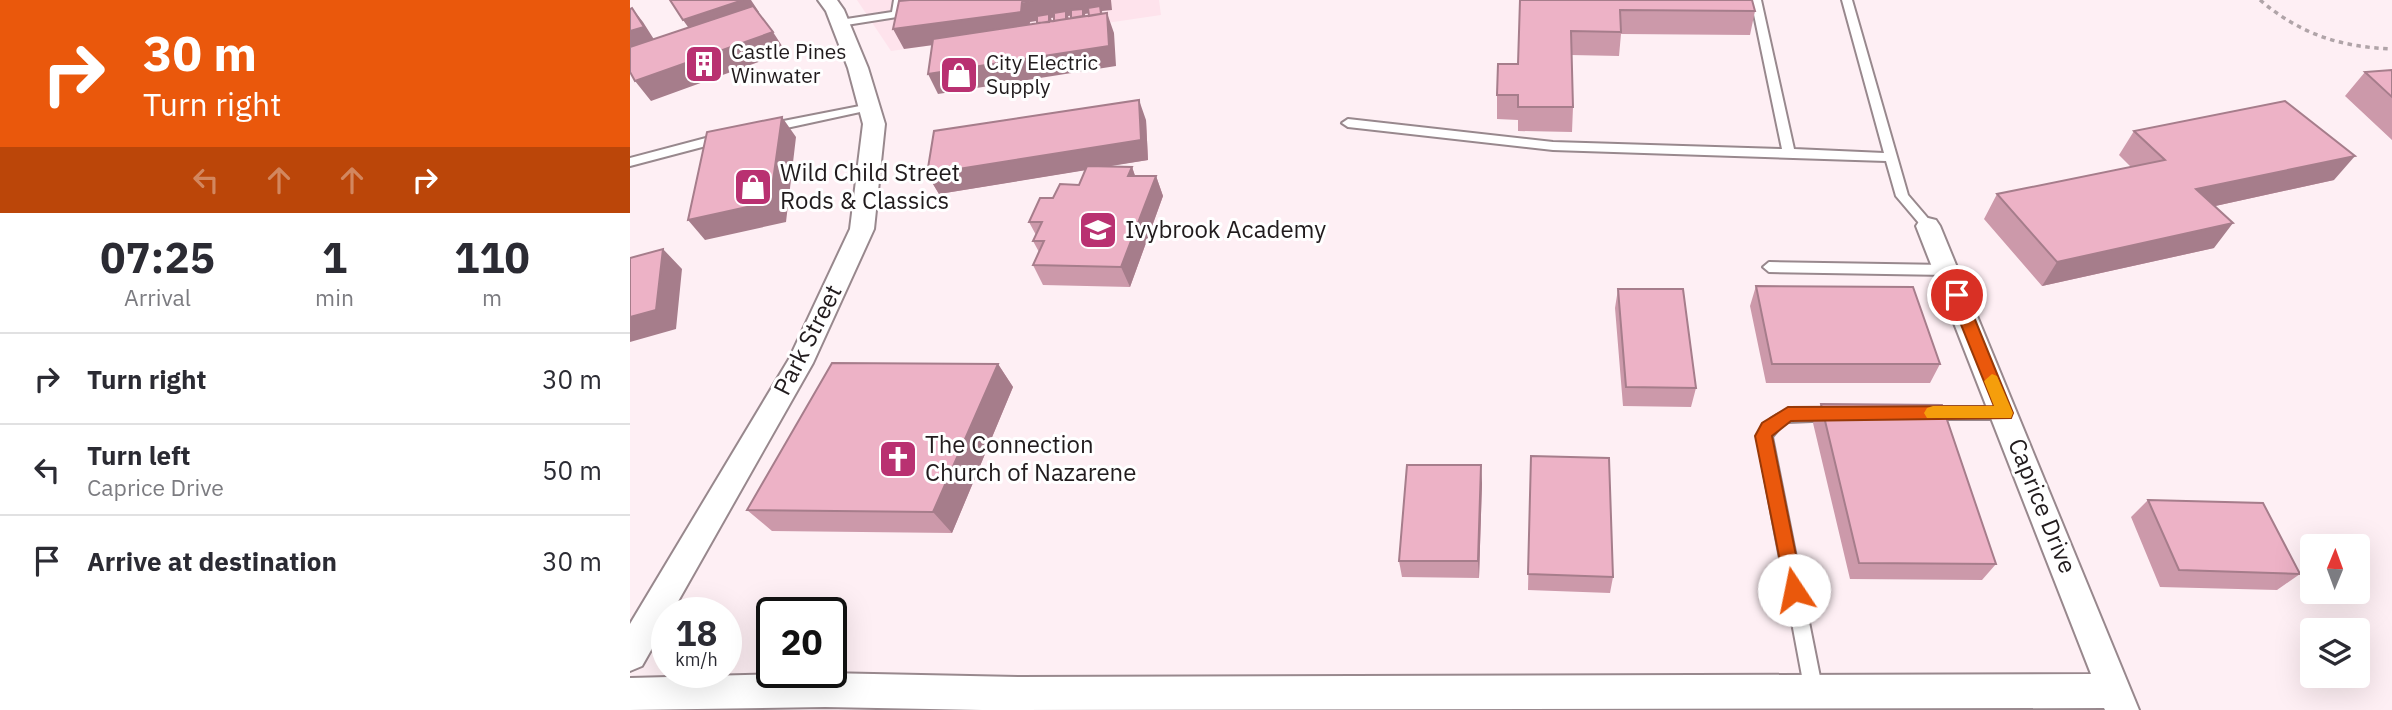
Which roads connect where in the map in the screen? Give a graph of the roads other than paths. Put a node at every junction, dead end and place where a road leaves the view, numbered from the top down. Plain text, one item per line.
1 (827, 0) edge
2 (899, 0) edge
3 (1756, 0) edge
4 (1847, 0) edge
5 (927, 9) edge
6 (897, 14) junction
7 (840, 23) junction
8 (870, 107) junction
9 (1348, 123) dead end
10 (755, 130) edge
11 (730, 136) edge
12 (1789, 153) junction
13 (1891, 157) junction
14 (630, 162) edge
15 (1928, 226) joint
16 (1769, 267) dead end
17 (1947, 270) junction
18 (1910, 413) edge
19 (2005, 413) junction
20 (1856, 414) edge
21 (630, 655) edge
22 (1814, 692) junction
23 (630, 695) edge
24 (2118, 700) edge

1 - 7 street, Park Street
2 - 6 lane
3 - 12 lane
4 - 13 lane
5 - 6 lane
6 - 7 lane
7 - 8 street, Park Street
8 - 10 lane
8 - 21 street, Park Street
9 - 12 lane
11 - 14 lane
12 - 13 lane
13 - 15 lane
15 - 17 street, Caprice Drive
16 - 17 lane
17 - 19 street, Caprice Drive
18 - 19 lane
19 - 24 street, Caprice Drive
20 - 22 lane
22 - 23 street
22 - 24 street

